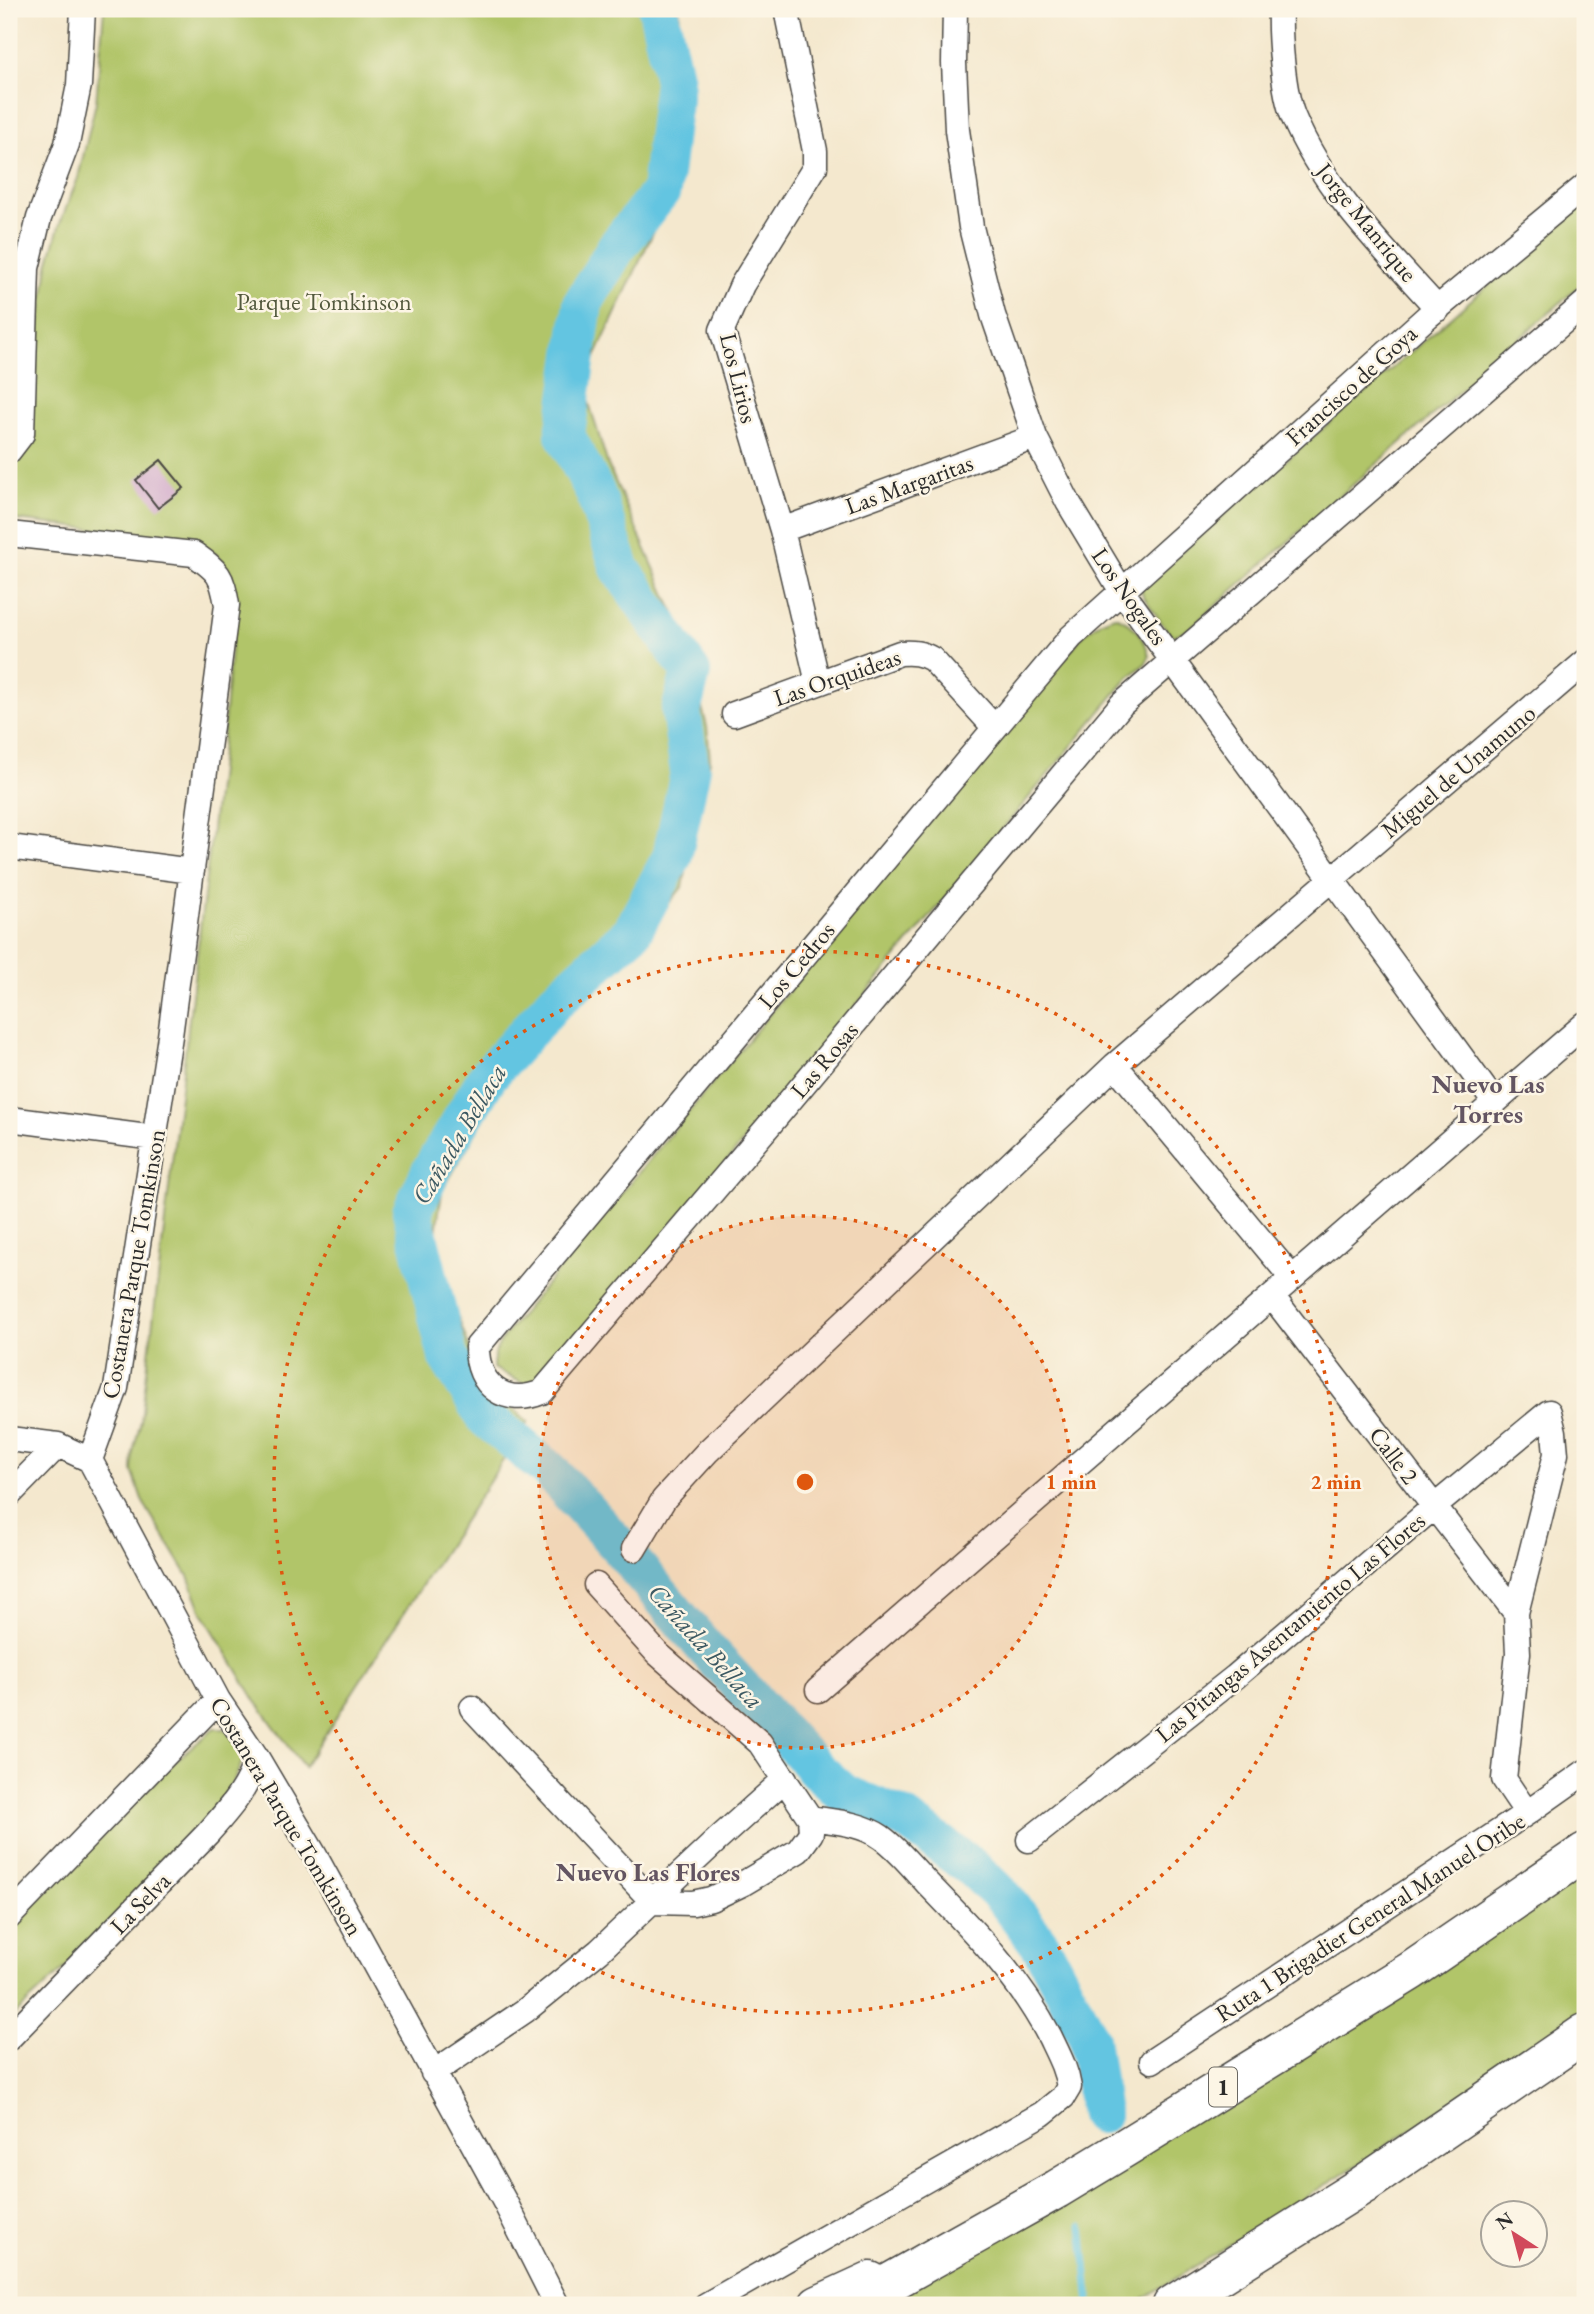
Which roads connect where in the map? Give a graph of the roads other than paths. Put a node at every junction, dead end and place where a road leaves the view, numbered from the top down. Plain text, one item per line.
1 (83, 9) edge
2 (786, 9) edge
3 (955, 9) edge
4 (1286, 14) edge
5 (1585, 186) edge
6 (1585, 303) edge
7 (1438, 309) junction
8 (1035, 437) junction
9 (9, 452) edge
10 (782, 530) junction
11 (9, 534) edge
12 (1121, 590) junction
13 (1173, 659) junction
14 (1585, 662) edge
15 (818, 683) junction
16 (734, 714) dead end
17 (995, 728) junction
18 (9, 847) edge
19 (192, 871) junction
20 (1331, 880) junction
21 (1585, 1024) edge
22 (1115, 1065) junction
23 (1495, 1103) junction
24 (9, 1119) edge
25 (155, 1138) junction
26 (1292, 1278) junction
27 (1272, 1296) junction
28 (477, 1347) joint
29 (9, 1439) edge
30 (58, 1445) junction
31 (90, 1460) junction
32 (9, 1494) edge
33 (1434, 1507) junction
34 (634, 1549) dead end
35 (596, 1585) dead end
36 (1516, 1613) junction
37 (818, 1690) dead end
38 (219, 1700) junction
39 (472, 1708) dead end
40 (257, 1758) junction
41 (1585, 1772) edge
42 (785, 1779) junction
43 (1527, 1814) junction
44 (810, 1818) junction
45 (1029, 1840) dead end
46 (1585, 1852) edge
47 (653, 1902) junction
48 (9, 1917) edge
49 (1585, 2034) edge
50 (9, 2038) edge
51 (1152, 2061) dead end
52 (433, 2073) junction
53 (916, 2268) junction
54 (556, 2305) edge
55 (706, 2305) edge
56 (818, 2305) edge
57 (850, 2305) edge
58 (1172, 2305) edge

1 - 9 street
2 - 10 street, Los Lirios
3 - 8 street, Los Nogales
4 - 7 street, Jorge Manrique
5 - 7 street, Francisco de Goya
6 - 13 street
7 - 12 street, Francisco de Goya
8 - 10 street, Las Margaritas
8 - 12 street, Los Nogales
10 - 15 street, Los Lirios
11 - 19 street, Costanera Parque Tomkinson
12 - 13 street, Los Nogales
12 - 17 street, Los Cedros
13 - 20 street, Los Nogales
13 - 28 street, Las Rosas
14 - 20 street, Miguel de Unamuno
15 - 16 street, Las Orquideas
15 - 17 street, Las Orquideas
17 - 28 street, Los Cedros
18 - 19 street
19 - 25 street, Costanera Parque Tomkinson
20 - 22 street, Miguel de Unamuno
20 - 23 street, Los Nogales
21 - 23 street
22 - 26 street
22 - 34 street, Miguel de Unamuno
23 - 26 street
24 - 25 street
25 - 31 street, Costanera Parque Tomkinson
26 - 27 street
27 - 33 street, Calle 2
27 - 37 street
29 - 30 street
30 - 31 street
30 - 32 street
31 - 38 street, Costanera Parque Tomkinson
33 - 36 street, Calle 2
33 - 36 street, Las Pitangas Asentamiento Las Flores
33 - 45 street, Las Pitangas Asentamiento Las Flores
35 - 42 street
36 - 43 street
38 - 40 street, Costanera Parque Tomkinson
38 - 48 street
39 - 47 street
40 - 50 street, La Selva
40 - 52 street, Costanera Parque Tomkinson
41 - 43 street, Ruta 1 Brigadier General Manuel Oribe
42 - 44 street
42 - 47 street
43 - 51 street, Ruta 1 Brigadier General Manuel Oribe
44 - 47 street
44 - 55 street
46 - 53 highway, 1
47 - 52 street
49 - 58 highway
52 - 54 street, Costanera Parque Tomkinson
53 - 56 highway
53 - 57 highway, 1

